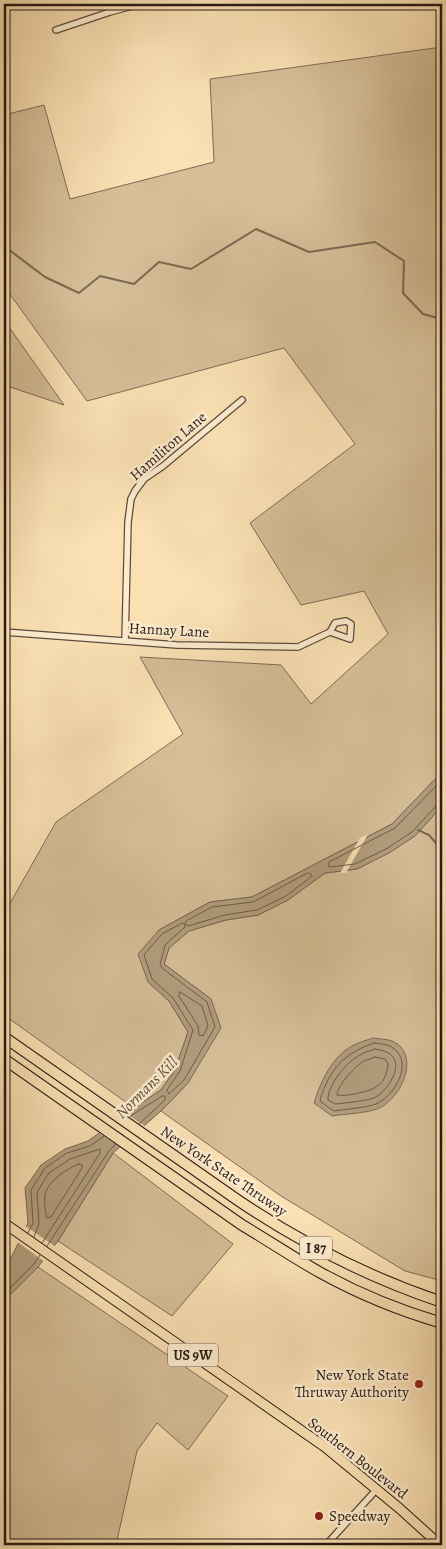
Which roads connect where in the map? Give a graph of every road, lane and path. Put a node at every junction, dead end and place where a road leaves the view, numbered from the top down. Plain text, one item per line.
1 (139, 4) edge
2 (56, 30) dead end
3 (242, 400) dead end
4 (4, 632) edge
5 (330, 632) dead end
6 (125, 641) junction
7 (4, 1037) edge
8 (4, 1059) edge
9 (4, 1223) edge
10 (442, 1302) edge
11 (442, 1323) edge
12 (377, 1489) junction
13 (326, 1545) edge
14 (440, 1545) edge

1 - 2 street
3 - 6 street, Hamiliton Lane
4 - 6 street, Hannay Lane
5 - 6 street, Hannay Lane
7 - 10 highway, New York State Thruway / I 87
8 - 11 highway, I 87
9 - 12 main road, Southern Boulevard / US 9W
12 - 13 street
12 - 14 main road, Southern Boulevard / US 9W

